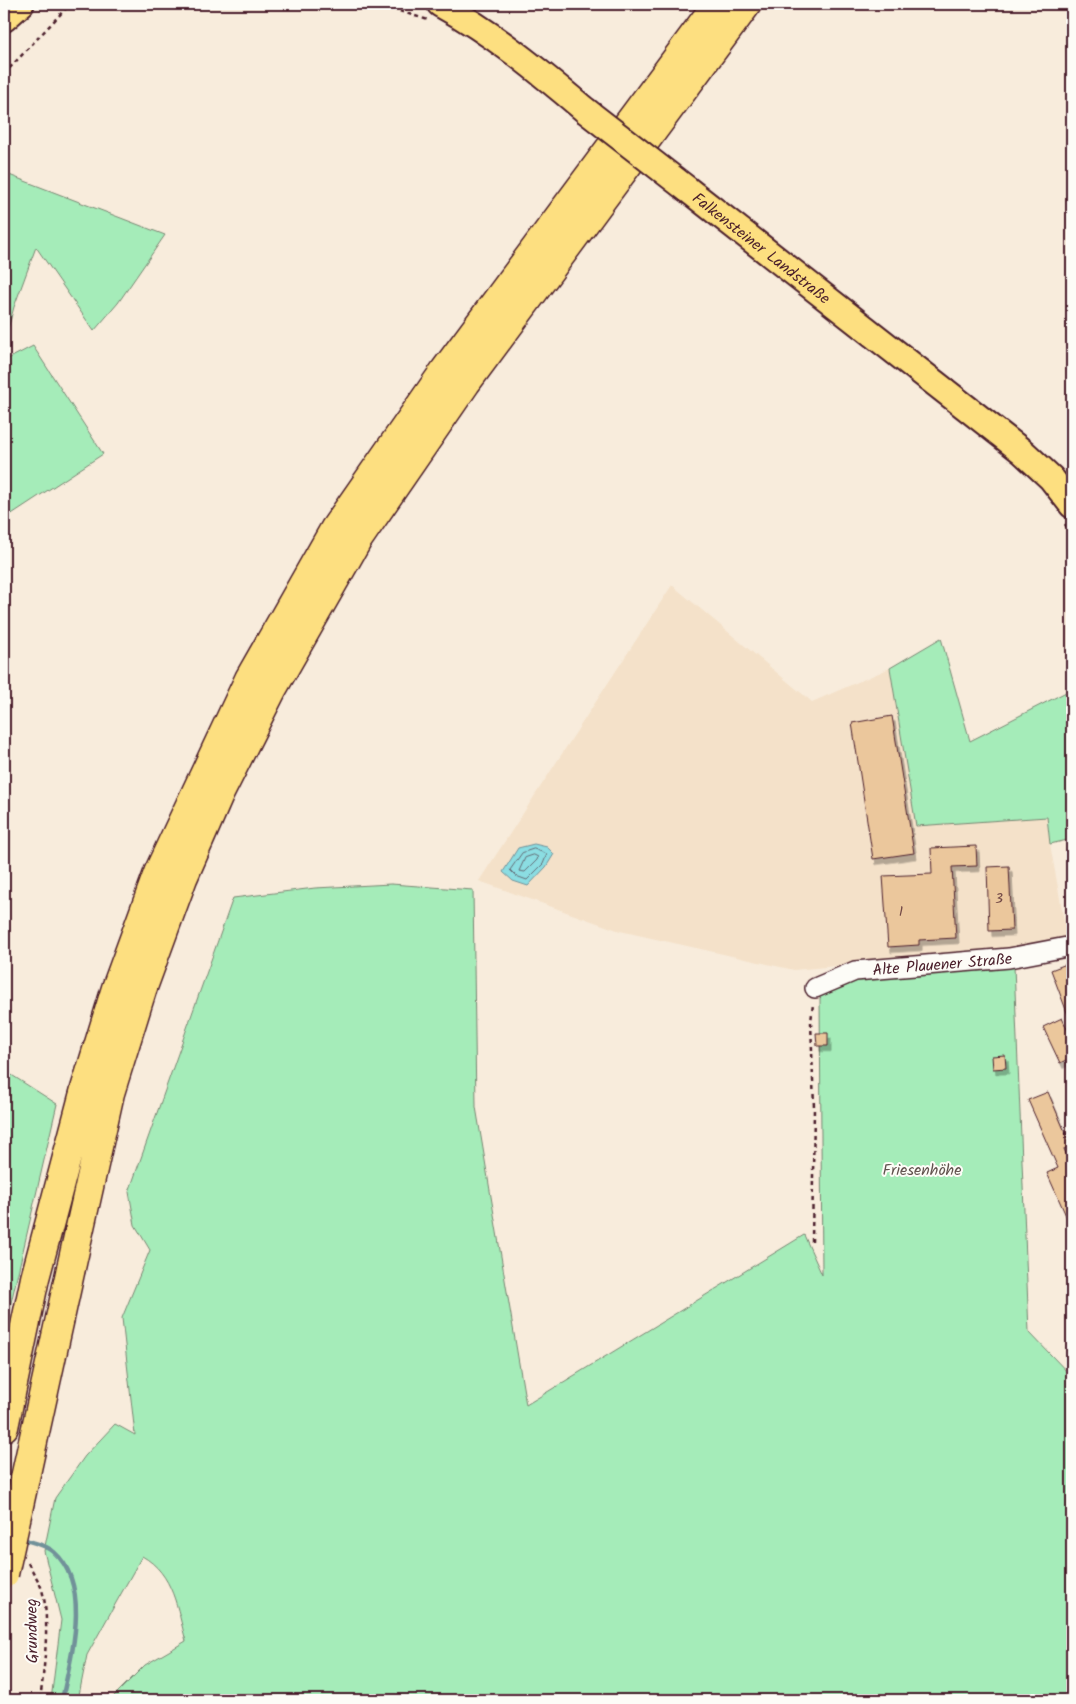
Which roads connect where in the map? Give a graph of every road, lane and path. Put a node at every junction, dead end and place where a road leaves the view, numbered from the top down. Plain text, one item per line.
1 (21, 4) edge
2 (70, 4) edge
3 (440, 4) edge
4 (717, 4) edge
5 (748, 4) edge
6 (4, 19) edge
7 (4, 74) edge
8 (1072, 505) edge
9 (1072, 946) edge
10 (815, 988) joint
11 (812, 1242) dead end
12 (4, 1427) edge
13 (27, 1561) dead end
14 (4, 1574) edge
15 (40, 1700) edge

1 - 6 main road
2 - 7 path
3 - 8 main road, Falkensteiner Landstraße, bridge
4 - 12 highway
5 - 14 highway, bridge
9 - 10 street, Alte Plauener Straße
10 - 11 path
13 - 15 path, Grundweg

